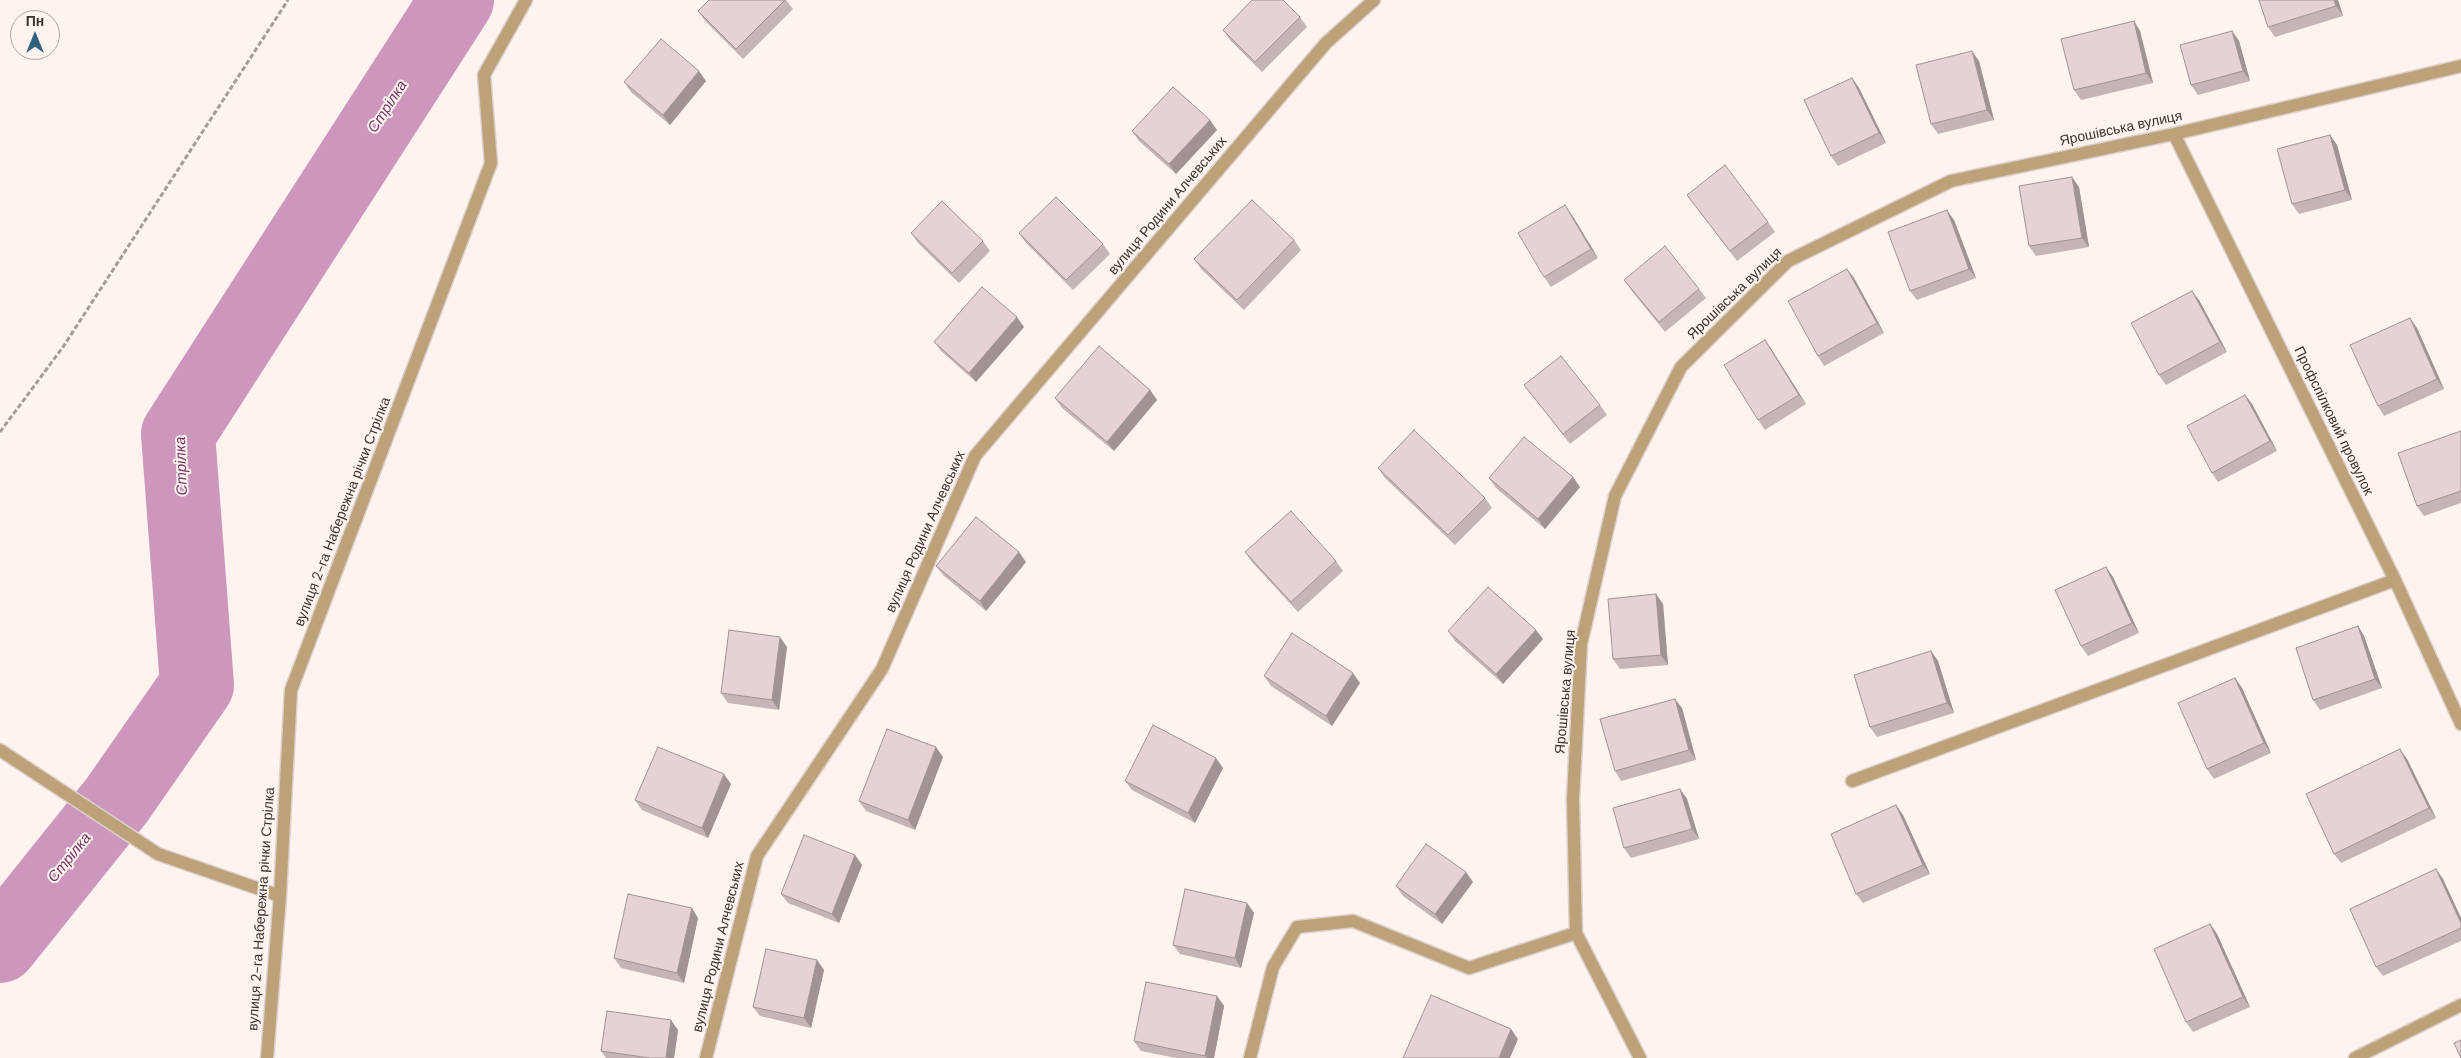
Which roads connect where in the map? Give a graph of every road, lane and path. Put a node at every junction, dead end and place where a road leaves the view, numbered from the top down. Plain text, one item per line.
1 (288, 0) edge
2 (526, 0) edge
3 (1374, 0) edge
4 (2461, 66) edge
5 (2174, 134) junction
6 (0, 432) edge
7 (2395, 580) junction
8 (2461, 724) edge
9 (0, 750) edge
10 (1852, 781) dead end
11 (280, 896) junction
12 (1576, 933) junction
13 (2461, 1005) edge
14 (267, 1058) edge
15 (706, 1058) edge
16 (1250, 1058) edge
17 (1640, 1058) edge
18 (2355, 1058) edge

1 - 6 path
2 - 11 street, вулиця 2-га Набережна річки Стрілка
3 - 15 street, вулиця Родини Алчевських
4 - 5 street, Ярошівська вулиця
5 - 7 street, Профспілковий провулок
5 - 12 street, Ярошівська вулиця
7 - 8 street, Профспілковий провулок
7 - 10 street
9 - 11 street
11 - 14 street, вулиця 2-га Набережна річки Стрілка
12 - 16 street
12 - 17 street, Ярошівська вулиця
13 - 18 street

